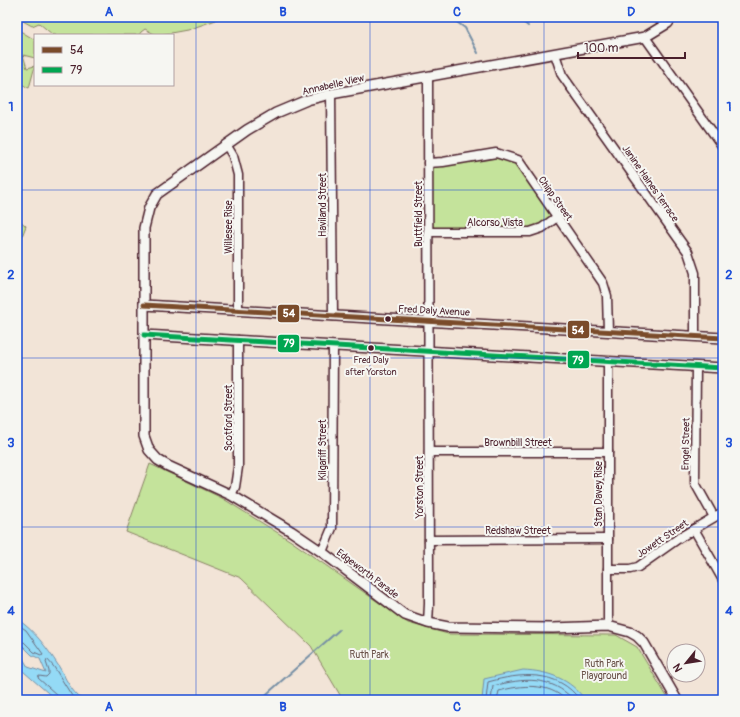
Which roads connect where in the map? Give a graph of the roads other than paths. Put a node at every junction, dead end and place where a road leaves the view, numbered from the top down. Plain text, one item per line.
1 (672, 17) edge
2 (645, 37) junction
3 (555, 54) junction
4 (428, 76) junction
5 (331, 94) junction
6 (227, 146) junction
7 (723, 147) edge
8 (428, 163) junction
9 (557, 217) junction
10 (428, 232) junction
11 (144, 305) junction
12 (238, 310) junction
13 (333, 316) junction
14 (429, 321) junction
15 (608, 331) junction
16 (144, 335) junction
17 (695, 336) junction
18 (723, 338) edge
19 (238, 340) junction
20 (333, 346) junction
21 (429, 351) junction
22 (608, 362) junction
23 (696, 367) junction
24 (723, 368) edge
25 (429, 452) junction
26 (608, 452) junction
27 (231, 495) junction
28 (723, 512) edge
29 (714, 517) junction
30 (694, 529) junction
31 (608, 539) junction
32 (429, 540) junction
33 (322, 552) junction
34 (608, 569) junction
35 (723, 580) edge
36 (428, 623) junction
37 (608, 626) junction
38 (677, 700) edge

1 - 2 street, Annabelle View
2 - 3 street, Annabelle View
2 - 7 street
3 - 4 street, Annabelle View
3 - 17 street, Janine Haines Terrace
4 - 5 street, Annabelle View
4 - 8 street, Buttfield Street
5 - 6 street, Annabelle View
5 - 13 street, Haviland Street
6 - 11 street, Annabelle View
6 - 12 street, Willesee Rise
8 - 9 street, Chipp Street
8 - 10 street, Buttfield Street
9 - 10 street, Alcorso Vista
9 - 15 street, Chipp Street
10 - 14 street, Buttfield Street
11 - 12 street, Fred Daly Avenue
11 - 16 street, Annabelle View
12 - 13 street, Fred Daly Avenue
13 - 14 street, Fred Daly Avenue
14 - 15 street, Fred Daly Avenue
14 - 21 street, Buttfield Street
15 - 17 street, Fred Daly Avenue
16 - 19 street
16 - 27 street, Edgeworth Parade
17 - 18 street, Fred Daly Avenue
19 - 20 street
19 - 27 street, Scotford Street
20 - 21 street
20 - 33 street, Kilgariff Street
21 - 22 street
21 - 25 street, Yorston Street
22 - 23 street
22 - 26 street, Stan Davey Rise
23 - 24 street
23 - 29 street, Engel Street
25 - 26 street, Brownbill Street
25 - 32 street, Yorston Street
26 - 31 street, Stan Davey Rise
27 - 33 street, Edgeworth Parade
28 - 29 street, Jowett Street
29 - 30 street, Jowett Street
30 - 34 street, Jowett Street
30 - 35 street
31 - 32 street, Redshaw Street
31 - 34 street, Stan Davey Rise
32 - 36 street, Yorston Street
33 - 36 street, Edgeworth Parade
34 - 37 street, Stan Davey Rise
36 - 37 street, Edgeworth Parade
37 - 38 street, Edgeworth Parade

